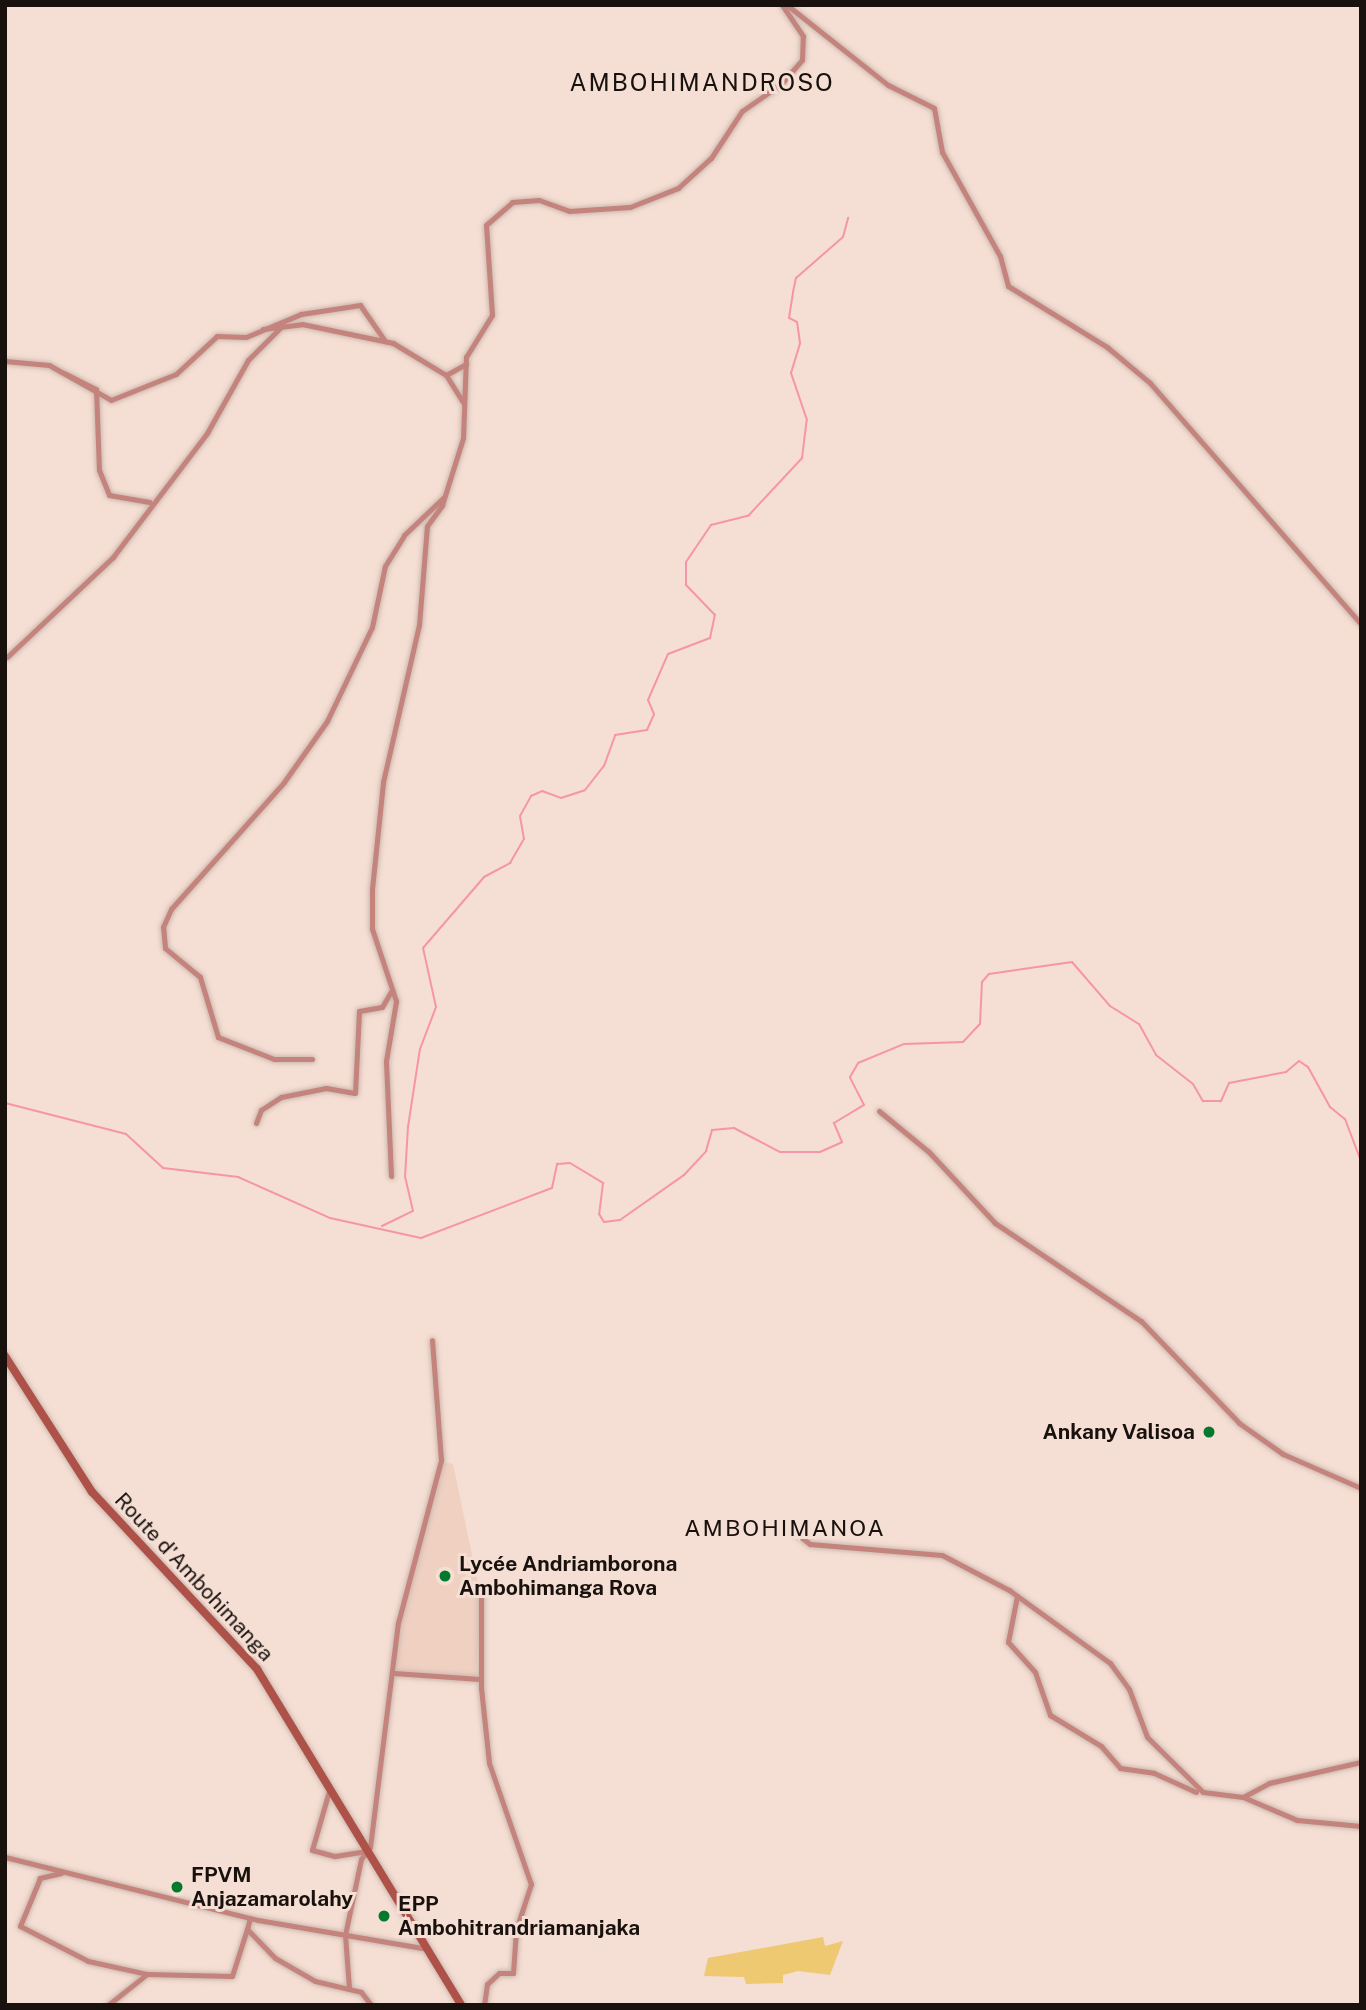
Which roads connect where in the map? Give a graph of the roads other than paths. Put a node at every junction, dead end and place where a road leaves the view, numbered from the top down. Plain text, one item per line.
1 (784, 5) edge
2 (282, 326) junction
3 (264, 329) junction
4 (385, 341) junction
5 (5, 361) edge
6 (466, 364) junction
7 (446, 375) junction
8 (96, 393) junction
9 (464, 403) junction
10 (446, 496) junction
11 (149, 502) junction
12 (1361, 624) edge
13 (7, 657) dead end
14 (392, 990) junction
15 (312, 1059) dead end
16 (879, 1111) dead end
17 (256, 1123) dead end
18 (391, 1176) dead end
19 (432, 1340) dead end
20 (5, 1356) edge
21 (1361, 1488) edge
22 (792, 1530) dead end
23 (481, 1595) dead end
24 (1017, 1596) junction
25 (393, 1673) junction
26 (481, 1679) junction
27 (1361, 1762) edge
28 (329, 1791) dead end
29 (1196, 1792) dead end
30 (1243, 1797) junction
31 (1361, 1826) edge
32 (368, 1849) junction
33 (5, 1857) edge
34 (66, 1872) junction
35 (250, 1918) junction
36 (247, 1930) junction
37 (345, 1935) junction
38 (430, 1950) junction
39 (147, 1974) junction
40 (349, 1988) junction
41 (108, 2005) edge
42 (372, 2005) edge
43 (461, 2005) edge
44 (484, 2005) edge

1 - 6 street
1 - 12 street
2 - 3 street
2 - 4 street
2 - 11 street
3 - 4 street
3 - 8 street
4 - 7 street
5 - 8 street
6 - 7 street
6 - 9 street
7 - 9 street
8 - 11 street
9 - 10 street
10 - 14 street
10 - 15 street
11 - 13 street
14 - 17 street
14 - 18 street
16 - 21 street
19 - 25 street
20 - 32 street, Route d'Ambohimanga
22 - 24 street
23 - 26 street
24 - 29 street
24 - 30 street
25 - 26 street
25 - 32 street
26 - 44 street
27 - 30 street
28 - 32 street
30 - 31 street
32 - 37 street
32 - 38 street, Route d'Ambohimanga
33 - 34 street
34 - 35 street
34 - 39 street
35 - 36 street
35 - 37 street
36 - 39 street
36 - 40 street
37 - 38 street
37 - 40 street
38 - 43 street, Route d'Ambohimanga
39 - 41 street
40 - 42 street

